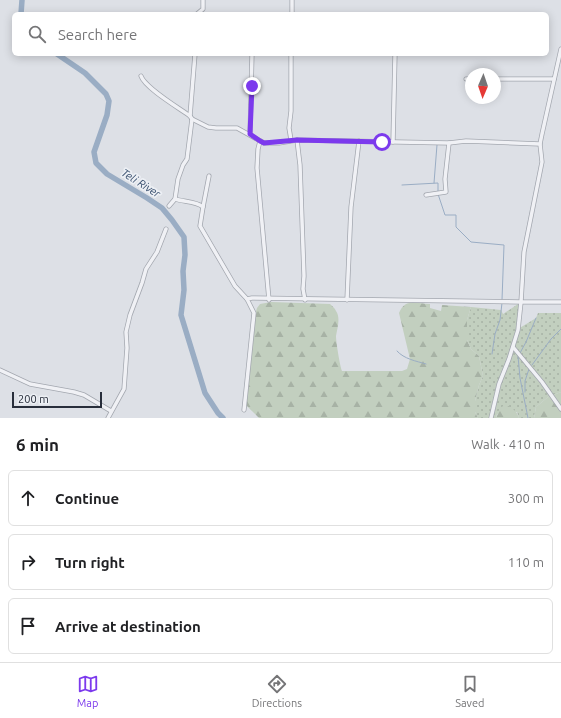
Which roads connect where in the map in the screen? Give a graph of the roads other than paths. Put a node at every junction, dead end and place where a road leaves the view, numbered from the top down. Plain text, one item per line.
1 (203, 0) edge
2 (292, 0) edge
3 (199, 12) edge
4 (292, 12) edge
5 (561, 49) edge
6 (194, 56) edge
7 (252, 56) edge
8 (291, 56) edge
9 (395, 56) edge
10 (141, 76) dead end
11 (501, 79) edge
12 (554, 79) junction
13 (191, 118) junction
14 (250, 134) junction
15 (291, 140) junction
16 (297, 140) junction
17 (260, 141) junction
18 (358, 141) junction
19 (393, 142) junction
20 (449, 143) junction
21 (540, 144) junction
22 (208, 176) dead end
23 (426, 195) dead end
24 (175, 199) junction
25 (169, 206) dead end
26 (203, 207) junction
27 (166, 229) dead end
28 (247, 300) junction
29 (269, 300) junction
30 (305, 300) junction
31 (347, 300) junction
32 (521, 302) junction
33 (561, 302) edge
34 (513, 347) junction
35 (0, 370) edge
36 (561, 409) edge
37 (244, 410) dead end
38 (111, 411) junction
39 (108, 418) edge
40 (490, 418) edge

1 - 3 street
2 - 4 street
5 - 12 street
6 - 13 street
7 - 14 street
8 - 15 street
9 - 19 street
10 - 13 street
11 - 12 street
12 - 21 street
13 - 14 street
13 - 24 street
14 - 17 street
15 - 16 street
15 - 17 street
16 - 18 street
16 - 30 street
17 - 29 street
18 - 19 street
18 - 31 street
19 - 20 street
20 - 21 street
20 - 23 street
21 - 32 street
22 - 26 street
24 - 25 street
24 - 26 street
26 - 28 street
27 - 38 street
28 - 29 street
28 - 37 street
29 - 30 street
30 - 31 street
31 - 32 street
32 - 33 street
32 - 34 street
34 - 36 street
34 - 40 street
35 - 38 street
38 - 39 street

